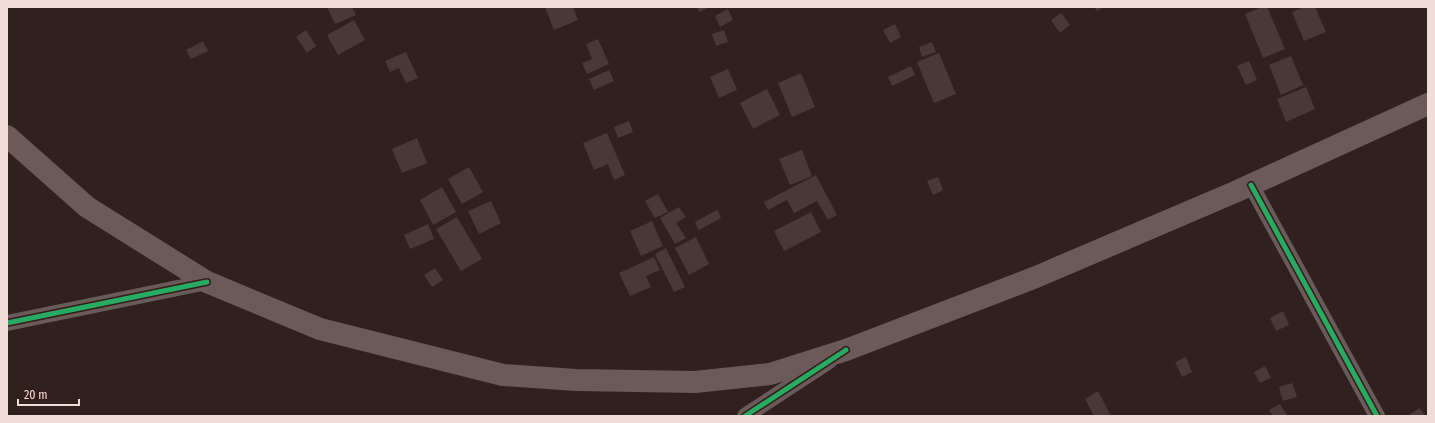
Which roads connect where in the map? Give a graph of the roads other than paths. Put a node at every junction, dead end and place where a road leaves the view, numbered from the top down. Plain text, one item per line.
1 (1428, 104) edge
2 (7, 136) edge
3 (1251, 184) junction
4 (206, 282) junction
5 (7, 324) edge
6 (846, 350) junction
7 (745, 416) edge
8 (1377, 416) edge

1 - 3 main road
2 - 4 main road
3 - 6 main road
3 - 8 street
4 - 5 street
4 - 6 main road
6 - 7 street

